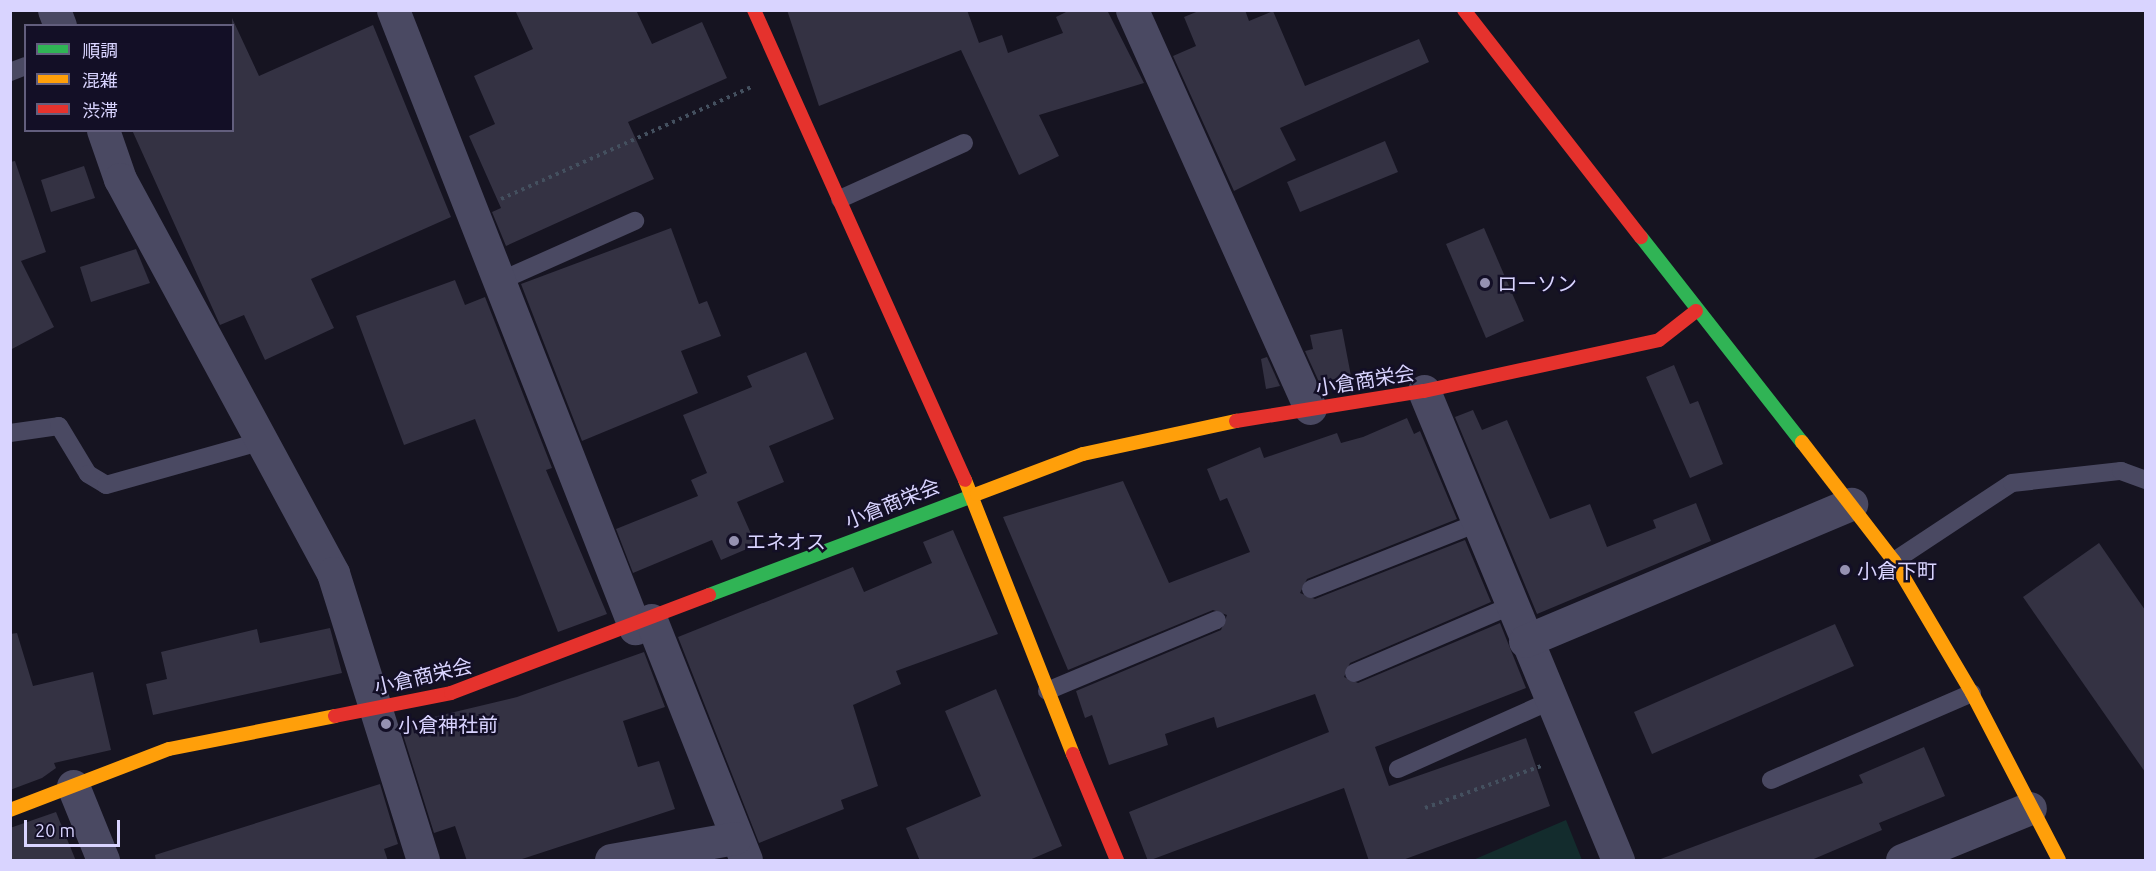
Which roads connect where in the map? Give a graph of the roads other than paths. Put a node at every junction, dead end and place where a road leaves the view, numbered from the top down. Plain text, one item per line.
1 (393, 10) edge
2 (754, 10) edge
3 (1132, 10) edge
4 (1464, 10) edge
5 (104, 132) edge
6 (964, 143) dead end
7 (840, 199) junction
8 (635, 221) dead end
9 (500, 281) junction
10 (1696, 311) junction
11 (1424, 391) junction
12 (1310, 408) junction
13 (10, 433) edge
14 (263, 441) junction
15 (2145, 480) edge
16 (968, 494) junction
17 (1851, 504) junction
18 (1475, 524) junction
19 (1894, 561) junction
20 (1311, 589) dead end
21 (1510, 606) junction
22 (1217, 620) dead end
23 (643, 624) junction
24 (1525, 641) junction
25 (1354, 673) dead end
26 (1047, 691) junction
27 (1972, 693) junction
28 (1550, 701) junction
29 (374, 707) junction
30 (1398, 769) dead end
31 (1771, 780) dead end
32 (73, 786) junction
33 (2030, 808) junction
34 (10, 810) edge
35 (741, 849) edge
36 (103, 861) edge
37 (423, 861) edge
38 (610, 861) edge
39 (1117, 861) edge
40 (1618, 861) edge
41 (1902, 861) edge
42 (2059, 861) edge

1 - 9 street
2 - 7 street
3 - 12 street
4 - 10 street
5 - 14 street
6 - 7 lane
7 - 16 street
8 - 9 lane
9 - 23 street
10 - 11 street, 小倉商栄会
10 - 17 street
11 - 12 street, 小倉商栄会
11 - 18 street
12 - 16 street, 小倉商栄会
13 - 14 lane
14 - 29 street
15 - 19 lane
16 - 23 street, 小倉商栄会
16 - 26 street
17 - 19 street
17 - 24 street
18 - 20 lane
18 - 21 street
19 - 27 street
21 - 24 street
21 - 25 lane
22 - 26 lane
23 - 29 street, 小倉商栄会
23 - 35 street
24 - 28 street
26 - 39 street
27 - 31 lane
27 - 33 street
28 - 30 lane
28 - 40 street
29 - 32 street, 小倉商栄会
29 - 37 street
32 - 34 street, 小倉商栄会
32 - 36 street
33 - 41 street
33 - 42 street
35 - 38 street

